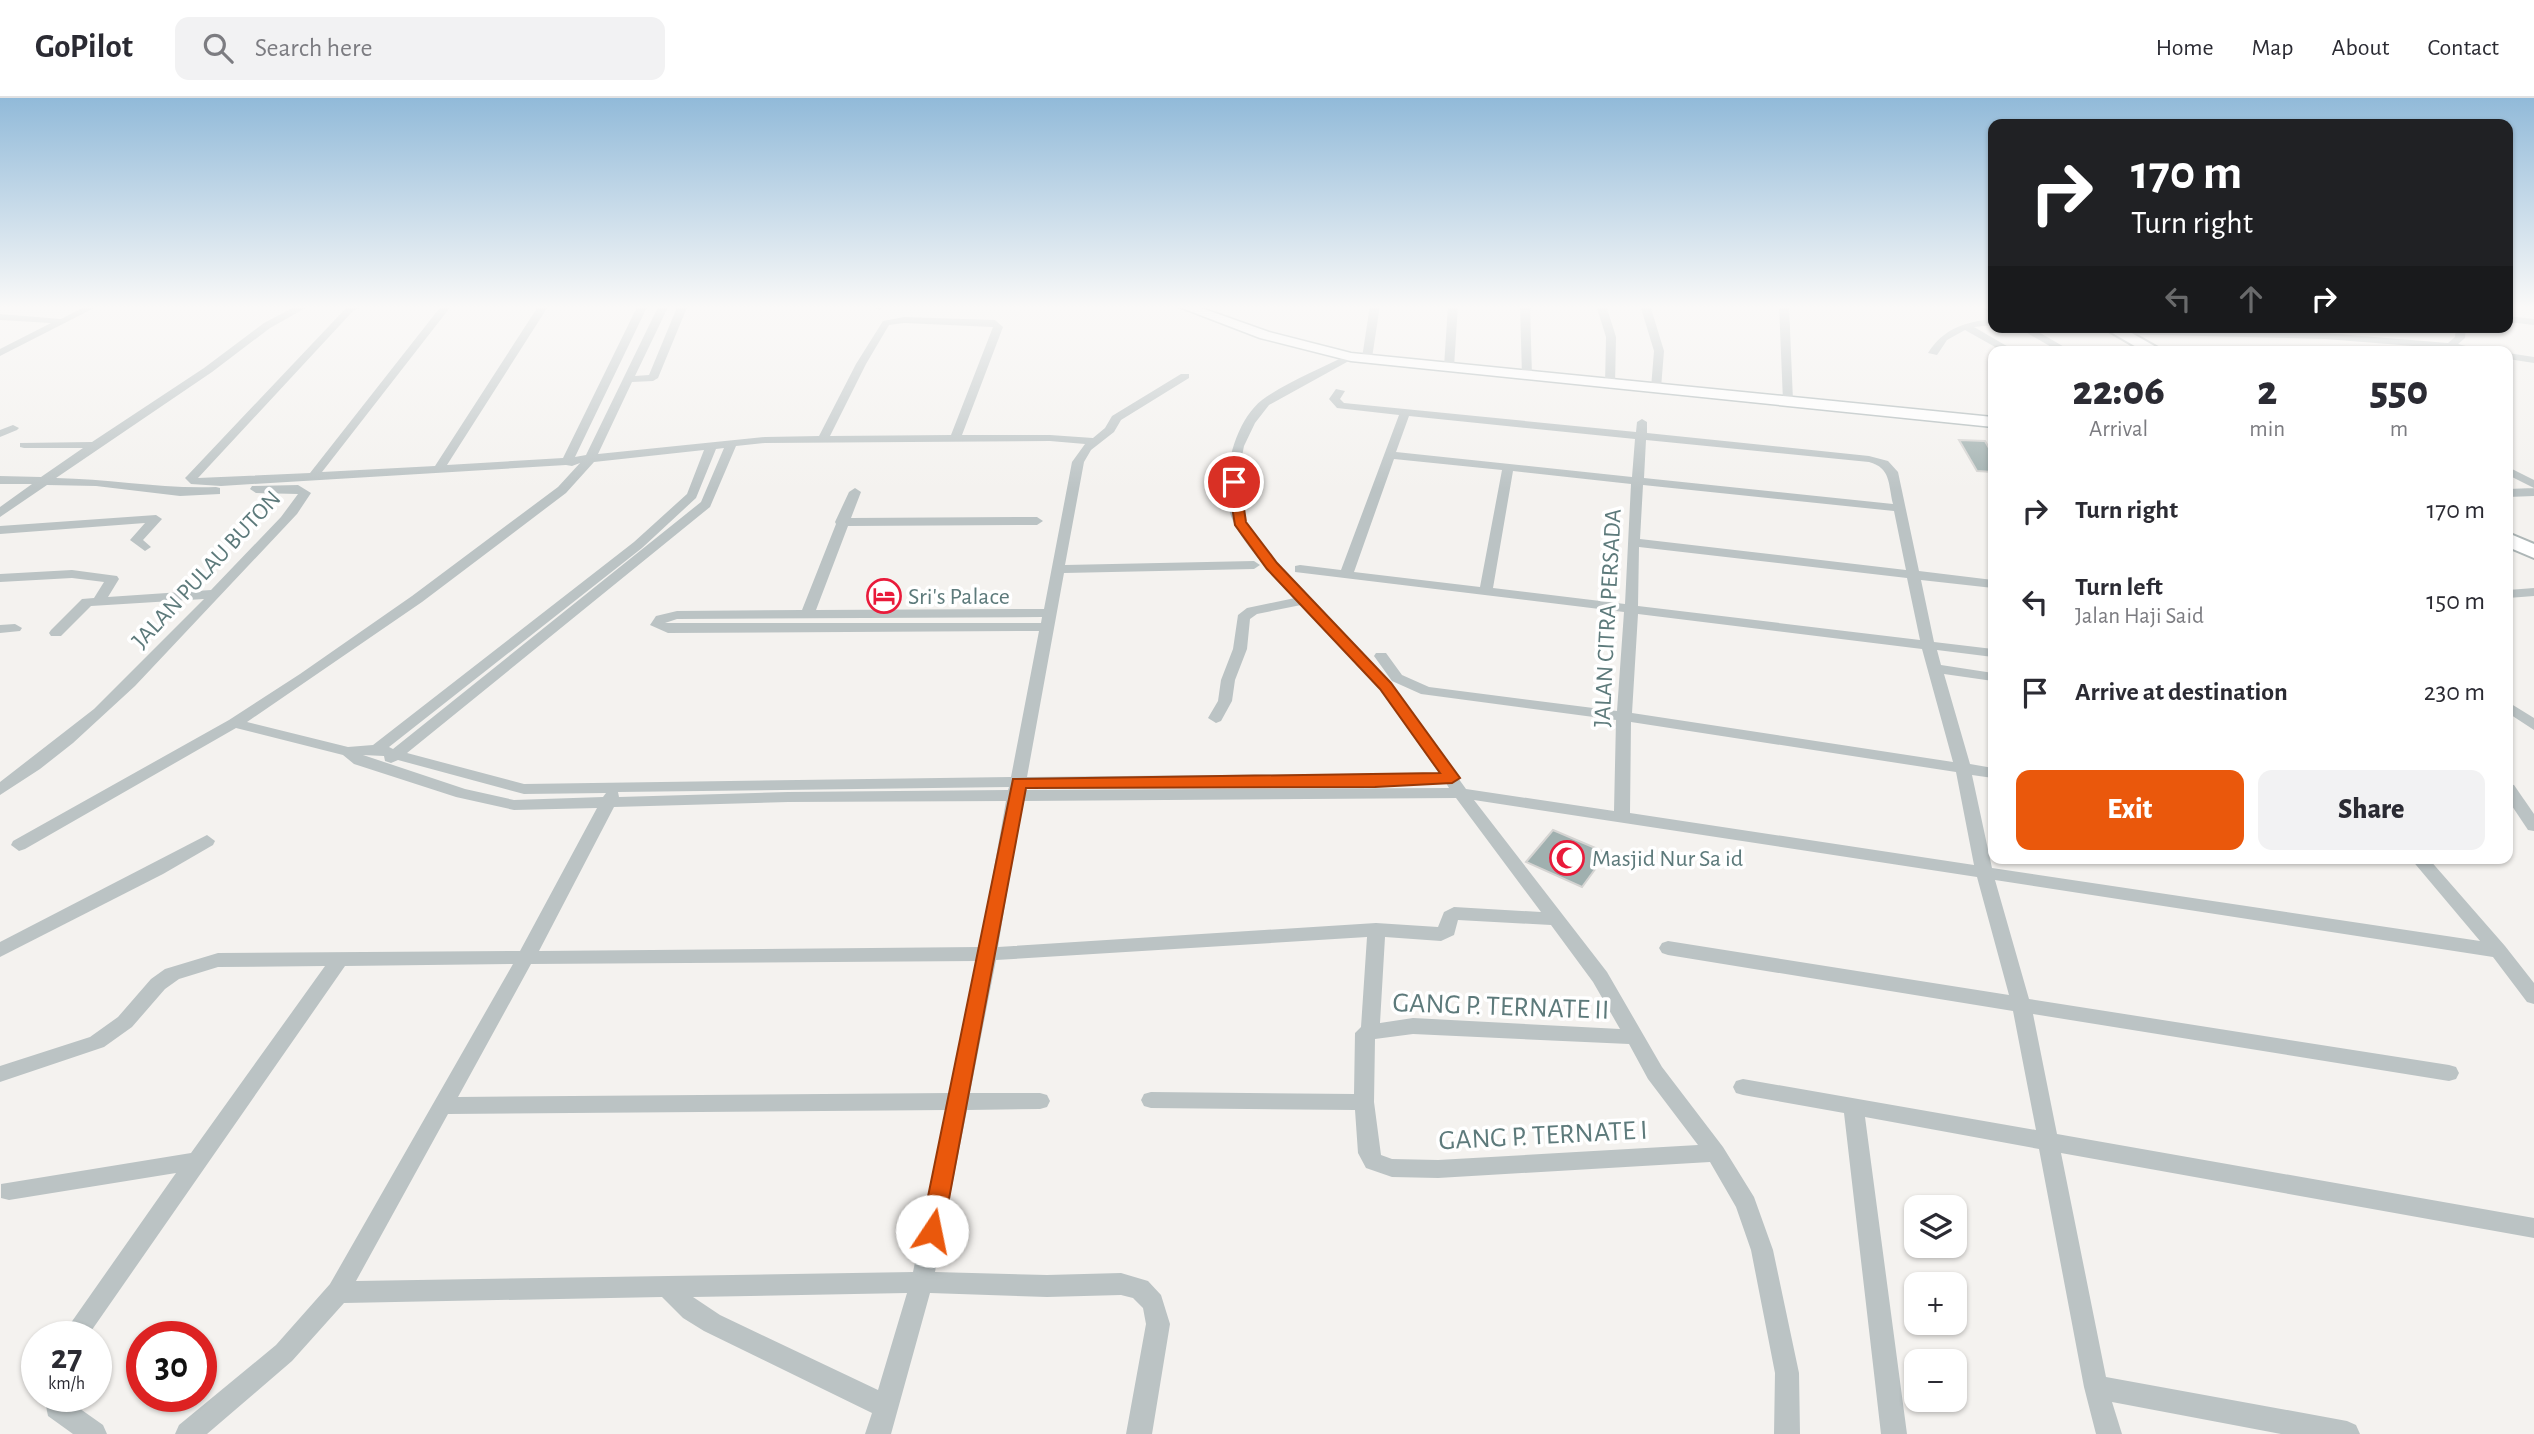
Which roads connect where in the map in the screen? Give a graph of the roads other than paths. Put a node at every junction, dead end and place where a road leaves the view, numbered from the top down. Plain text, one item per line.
1 (212, 367) edge
2 (295, 367) edge
3 (398, 367) edge
4 (504, 367) edge
5 (613, 367) edge
6 (634, 367) edge
7 (657, 367) edge
8 (859, 367) edge
9 (984, 367) edge
10 (1332, 367) edge
11 (1453, 367) edge
12 (1527, 367) edge
13 (1610, 367) edge
14 (1658, 367) edge
15 (1787, 367) edge
16 (1185, 376) dead end
17 (1527, 376) junction
18 (628, 379) junction
19 (1610, 385) junction
20 (1656, 388) junction
21 (1340, 391) dead end
22 (1788, 401) junction
23 (1405, 413) junction
24 (1642, 422) dead end
25 (1988, 425) edge
26 (13, 428) dead end
27 (0, 434) edge
28 (1640, 436) junction
29 (824, 438) junction
30 (955, 438) junction
31 (1091, 444) junction
32 (24, 445) dead end
33 (91, 445) junction
34 (729, 448) junction
35 (710, 449) junction
36 (1391, 455) junction
37 (567, 461) junction
38 (586, 463) junction
39 (439, 468) junction
40 (1508, 469) junction
41 (2513, 473) edge
42 (315, 474) junction
43 (0, 480) edge
44 (42, 480) junction
45 (1638, 481) junction
46 (2534, 485) edge
47 (855, 492) dead end
48 (2534, 492) edge
49 (2513, 493) edge
50 (1900, 508) junction
51 (0, 513) edge
52 (1037, 521) dead end
53 (841, 522) junction
54 (0, 530) edge
55 (2513, 530) edge
56 (2534, 541) edge
57 (1633, 542) junction
58 (2513, 542) edge
59 (145, 547) dead end
60 (2534, 552) edge
61 (1254, 565) dead end
62 (1060, 569) junction
63 (1300, 569) dead end
64 (1346, 575) junction
65 (1911, 575) junction
66 (0, 578) edge
67 (1988, 583) edge
68 (2534, 592) edge
69 (1486, 593) junction
70 (216, 594) junction
71 (2513, 594) edge
72 (1303, 600) junction
73 (99, 601) junction
74 (1630, 608) junction
75 (808, 613) junction
76 (1049, 620) junction
77 (15, 628) dead end
78 (0, 629) edge
79 (56, 633) dead end
80 (1988, 653) edge
81 (1381, 656) dead end
82 (1932, 657) junction
83 (1988, 675) edge
84 (2513, 710) edge
85 (1624, 716) junction
86 (1216, 718) dead end
87 (233, 723) junction
88 (2531, 723) edge
89 (2513, 725) edge
90 (376, 749) junction
91 (396, 754) junction
92 (354, 756) junction
93 (379, 767) junction
94 (1963, 769) junction
95 (1988, 772) edge
96 (0, 790) edge
97 (1017, 790) junction
98 (1460, 791) junction
99 (611, 796) junction
100 (2513, 796) edge
101 (1622, 818) junction
102 (2534, 826) edge
103 (207, 841) dead end
104 (19, 845) dead end
105 (2423, 864) edge
106 (1984, 873) junction
107 (1557, 919) junction
108 (1376, 930) junction
109 (1668, 948) dead end
110 (0, 950) edge
111 (2499, 951) junction
112 (988, 954) junction
113 (341, 959) junction
114 (526, 959) junction
115 (2534, 997) edge
116 (2022, 1006) junction
117 (1368, 1032) junction
118 (1636, 1037) junction
119 (2449, 1073) dead end
120 (0, 1074) edge
121 (1743, 1087) dead end
122 (1151, 1100) dead end
123 (1040, 1101) dead end
124 (1364, 1102) junction
125 (956, 1104) junction
126 (442, 1105) junction
127 (1854, 1108) junction
128 (2048, 1139) junction
129 (1716, 1153) junction
130 (196, 1161) junction
131 (9, 1191) dead end
132 (2534, 1228) edge
133 (922, 1282) junction
134 (668, 1287) junction
135 (338, 1292) junction
136 (84, 1321) edge
137 (2096, 1387) junction
138 (887, 1407) junction
139 (65, 1412) edge
140 (94, 1434) edge
141 (188, 1434) edge
142 (878, 1434) edge
143 (1139, 1434) edge
144 (1787, 1434) edge
145 (1894, 1434) edge
146 (2109, 1434) edge
147 (2347, 1434) edge

1 - 33 street
2 - 42 street
3 - 42 street
4 - 39 street
5 - 37 street
6 - 18 street
7 - 18 street
8 - 29 street
9 - 30 street
10 - 72 street
11 - 17 street
12 - 17 street
13 - 19 street
14 - 20 street
15 - 22 street
16 - 31 street
17 - 19 street
18 - 38 street
19 - 20 street
20 - 22 street
21 - 23 street
22 - 25 street
23 - 28 street
23 - 36 street
24 - 28 street, JALAN CITRA PERSADA
26 - 27 street
28 - 45 street, JALAN CITRA PERSADA
28 - 50 street
29 - 30 street
29 - 34 street
30 - 31 street
31 - 34 street
31 - 62 street
32 - 33 street
33 - 44 street
34 - 35 street
34 - 91 street
35 - 38 street
35 - 90 street
36 - 40 street
36 - 64 street
37 - 38 street
37 - 39 street
38 - 87 street
39 - 42 street
40 - 45 street
40 - 69 street
41 - 46 street
43 - 44 street
44 - 51 street
44 - 70 street, JALAN PULAU BUTON
45 - 50 street
45 - 57 street, JALAN CITRA PERSADA
47 - 53 street
48 - 49 street
50 - 65 street
52 - 53 street
53 - 75 street
54 - 59 street
55 - 56 main road
57 - 65 street
57 - 74 street, JALAN CITRA PERSADA
58 - 60 main road
61 - 62 street
62 - 76 street
63 - 64 street
64 - 69 street
65 - 67 street
65 - 82 street
66 - 73 street
68 - 71 street
69 - 74 street
70 - 73 street
70 - 96 street, JALAN PULAU BUTON
72 - 86 street
72 - 98 street
73 - 79 street
74 - 82 street
74 - 85 street, JALAN CITRA PERSADA
75 - 76 street
75 - 76 street
76 - 97 street
77 - 78 street
80 - 82 street
81 - 85 street
82 - 83 street
82 - 94 street
84 - 88 street
85 - 94 street
85 - 101 street, JALAN CITRA PERSADA
87 - 92 street
87 - 104 street
88 - 89 street
90 - 91 street
90 - 92 street
91 - 93 street
91 - 99 street
92 - 93 street
93 - 99 street
94 - 95 street
94 - 106 street
97 - 98 street
97 - 99 street
97 - 112 street
98 - 101 street
98 - 107 street
99 - 114 street
100 - 102 street
101 - 106 street
103 - 110 street
105 - 111 street
106 - 111 street
106 - 116 street
107 - 108 street
107 - 118 street
108 - 112 street
108 - 117 street
109 - 116 street
111 - 115 street
112 - 114 street
112 - 125 street
113 - 114 street
113 - 120 street
113 - 130 street
114 - 126 street
116 - 119 street
116 - 128 street
117 - 118 street, GANG P. TERNATE II
117 - 124 street
118 - 129 street
121 - 127 street
122 - 124 street
123 - 125 street
124 - 129 street, GANG P. TERNATE I
125 - 126 street
125 - 133 street
126 - 135 street
127 - 128 street
127 - 145 street
128 - 132 street
128 - 137 street
129 - 144 street
130 - 131 street
130 - 136 street
133 - 134 street
133 - 138 street
133 - 143 street
134 - 135 street
134 - 138 street
135 - 141 street
137 - 146 street
137 - 147 street
138 - 142 street
139 - 140 street

